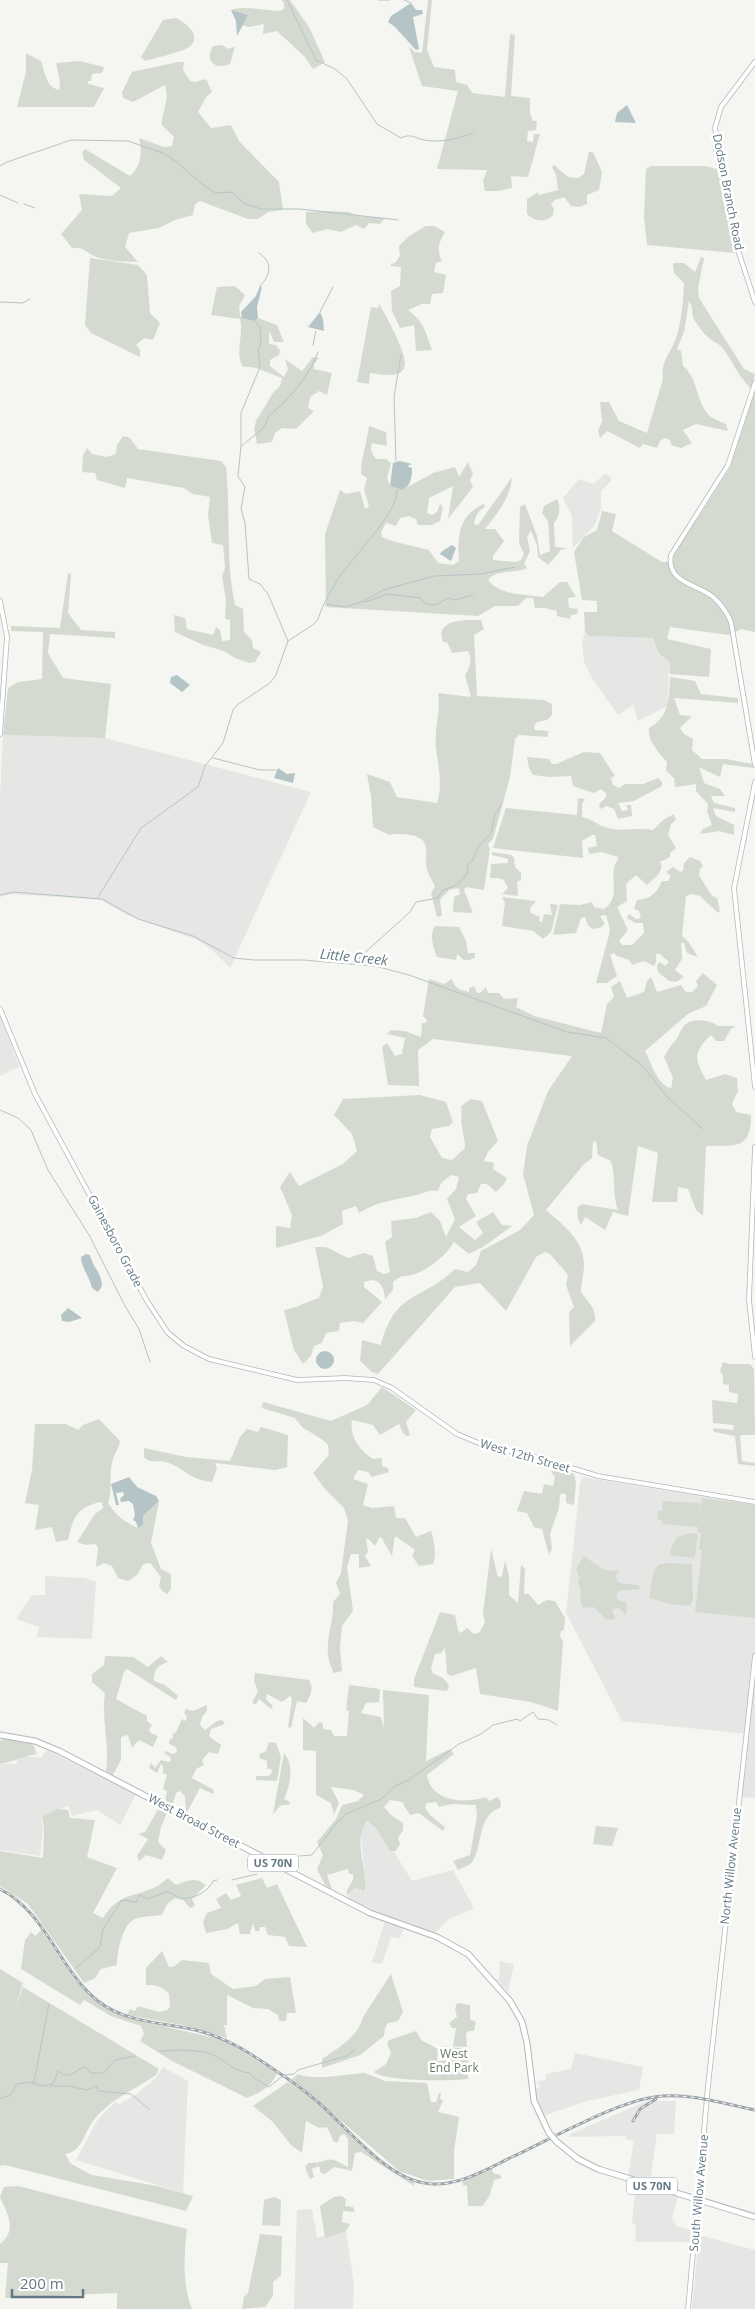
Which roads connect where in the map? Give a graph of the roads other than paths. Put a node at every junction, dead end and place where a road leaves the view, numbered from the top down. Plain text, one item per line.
1 (755, 62) edge
2 (755, 302) edge
3 (755, 383) edge
4 (0, 601) edge
5 (0, 734) edge
6 (755, 765) edge
7 (755, 782) edge
8 (0, 1009) edge
9 (755, 1087) edge
10 (755, 1147) edge
11 (755, 1357) edge
12 (311, 1380) joint
13 (755, 1502) edge
14 (755, 1656) edge
15 (0, 1735) edge
16 (709, 2077) joint
17 (698, 2201) junction
18 (755, 2217) edge
19 (688, 2309) edge

1 - 2 main road, Dodson Branch Road
3 - 6 main road
4 - 5 main road
7 - 9 main road
8 - 12 main road, Gainesboro Grade
10 - 11 main road
12 - 13 main road, West 12th Street
14 - 16 main road, North Willow Avenue
15 - 17 main road, West Broad Street / US 70N, bridge
16 - 17 main road, South Willow Avenue
17 - 18 main road, US 70N
17 - 19 main road, South Willow Avenue

